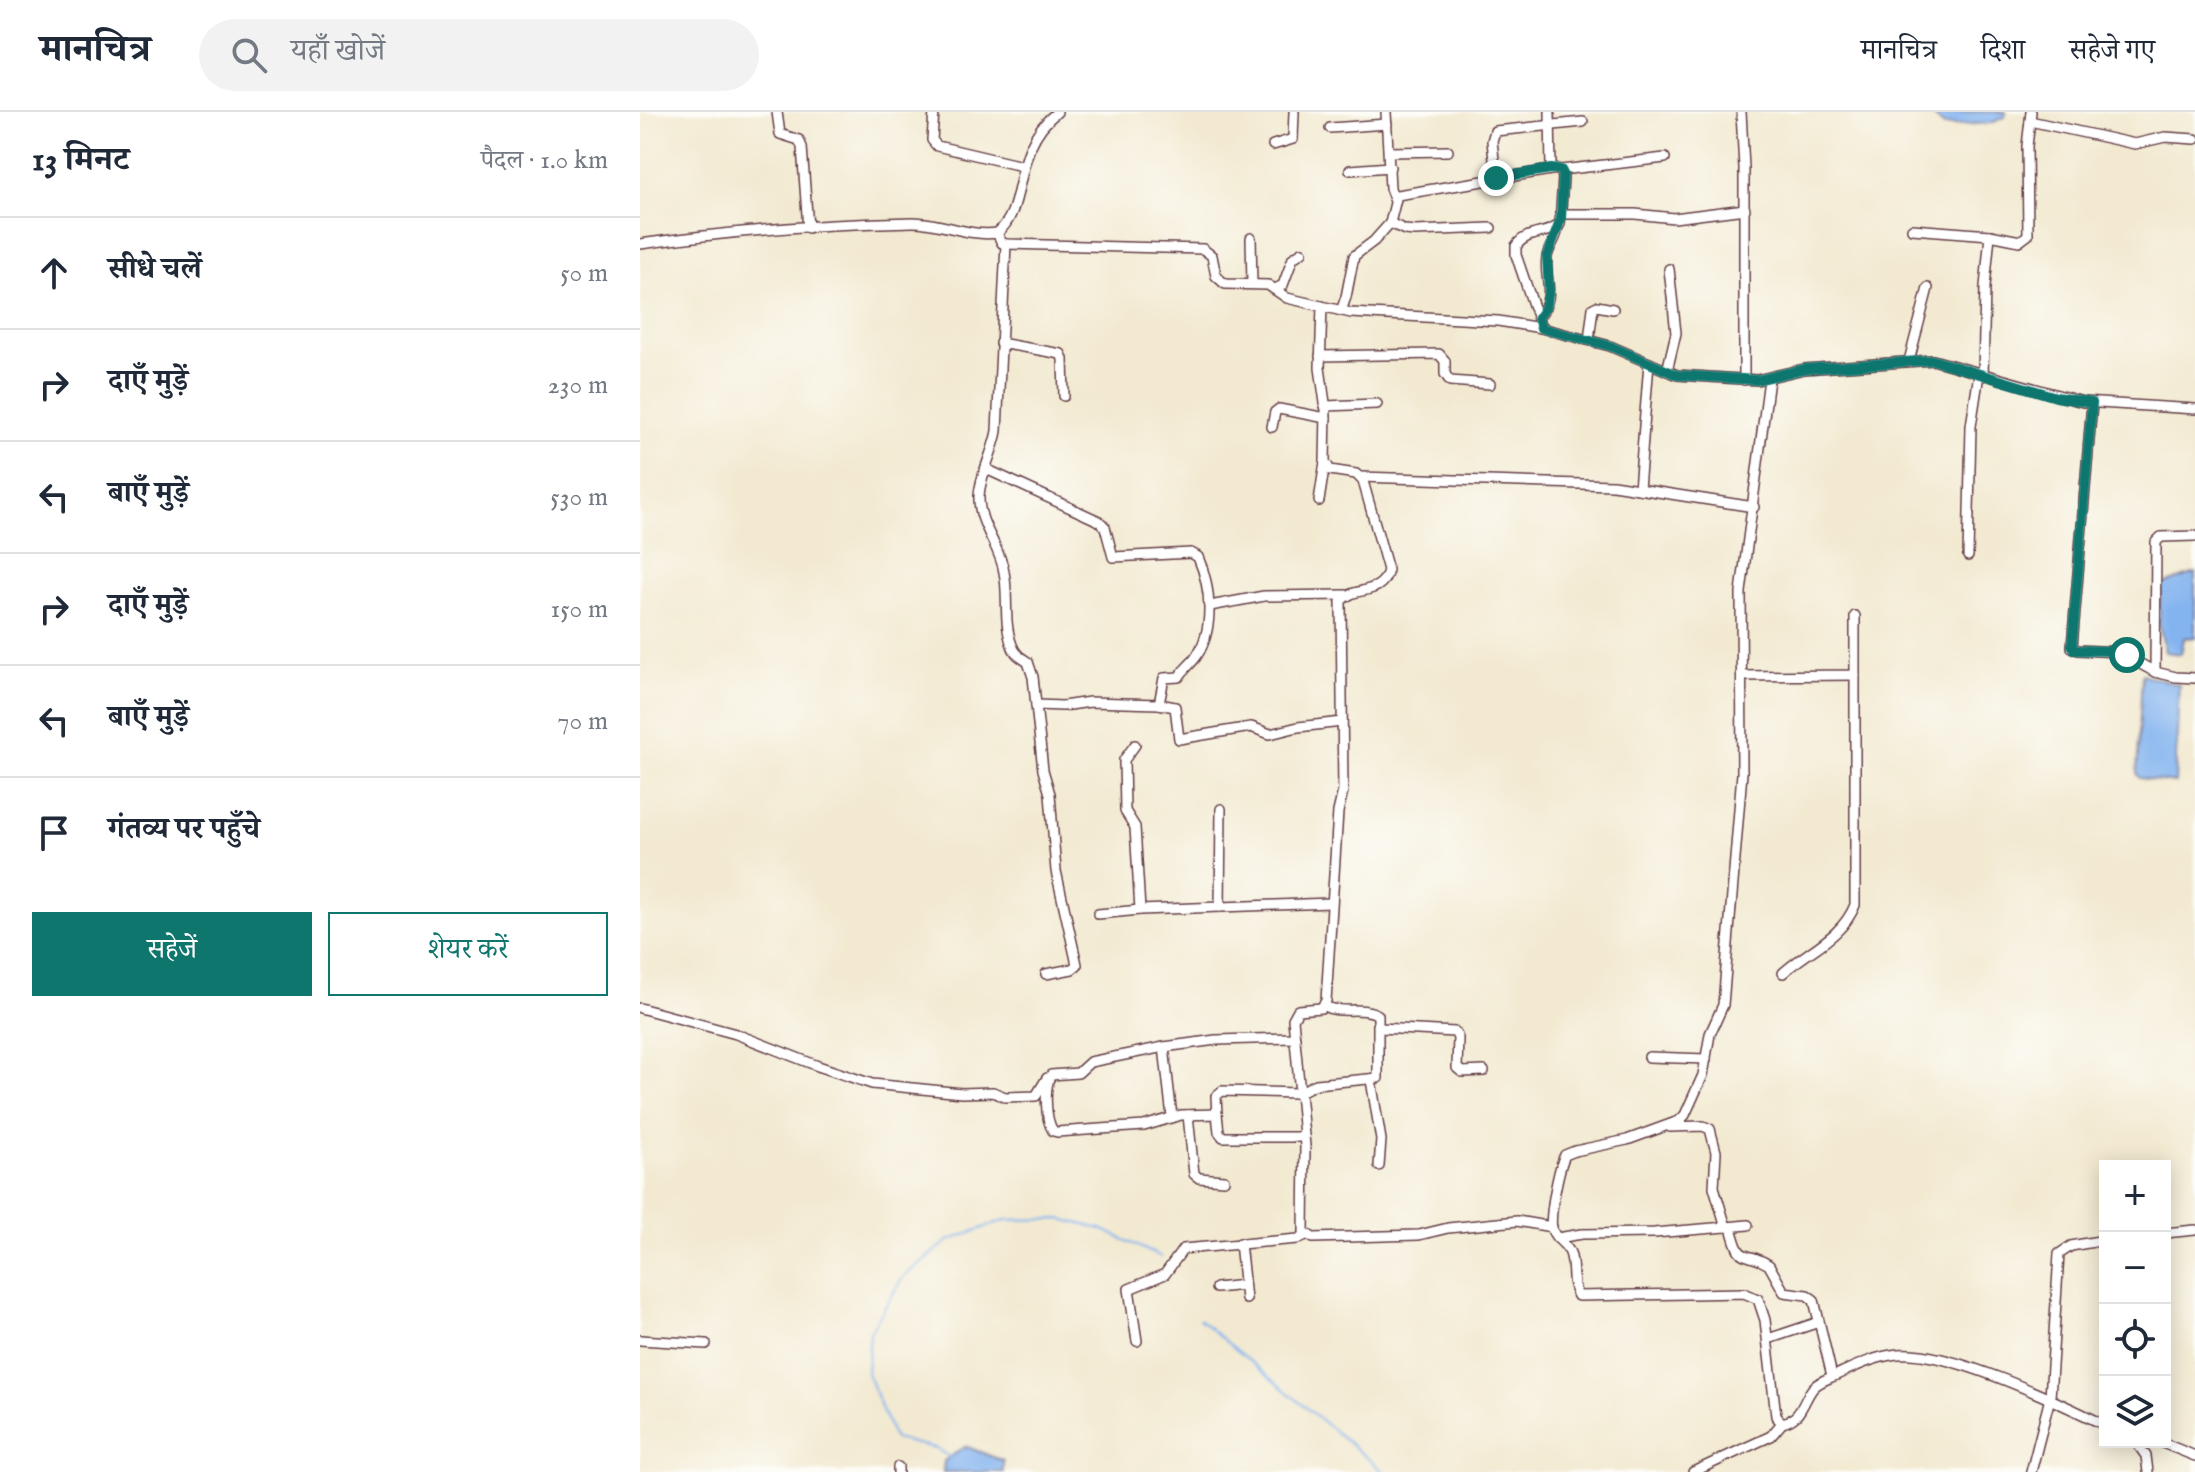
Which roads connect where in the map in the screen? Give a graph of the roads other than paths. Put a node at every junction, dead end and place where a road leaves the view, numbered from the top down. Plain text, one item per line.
1 (777, 112) edge
2 (934, 112) edge
3 (1046, 112) edge
4 (1057, 112) edge
5 (1294, 112) edge
6 (1386, 112) edge
7 (1550, 112) edge
8 (1741, 112) edge
9 (2030, 116) edge
10 (1583, 122) dead end
11 (1387, 124) junction
12 (1550, 124) junction
13 (1041, 125) junction
14 (1330, 128) dead end
15 (2195, 139) edge
16 (1273, 145) dead end
17 (1448, 151) dead end
18 (1389, 152) junction
19 (1665, 158) dead end
20 (1022, 166) junction
21 (1390, 167) junction
22 (1350, 170) dead end
23 (1556, 170) junction
24 (1496, 178) junction
25 (1394, 199) junction
26 (1745, 209) junction
27 (1562, 214) junction
28 (1390, 223) junction
29 (1558, 226) junction
30 (808, 228) junction
31 (1491, 228) dead end
32 (1912, 229) dead end
33 (997, 233) junction
34 (1990, 235) junction
35 (1251, 238) dead end
36 (640, 244) edge
37 (1006, 244) junction
38 (1302, 252) dead end
39 (1669, 269) dead end
40 (1252, 284) junction
41 (1928, 288) dead end
42 (1275, 289) junction
43 (1322, 306) junction
44 (1613, 309) dead end
45 (1341, 311) junction
46 (1539, 323) junction
47 (1589, 340) junction
48 (1000, 343) junction
49 (1320, 356) junction
50 (1909, 361) junction
51 (1649, 363) junction
52 (1667, 371) junction
53 (1981, 375) junction
54 (1769, 379) junction
55 (1744, 380) junction
56 (1490, 384) dead end
57 (1064, 396) dead end
58 (2092, 403) junction
59 (1377, 404) dead end
60 (1325, 406) junction
61 (2195, 409) edge
62 (1326, 418) junction
63 (1272, 427) dead end
64 (1325, 462) junction
65 (986, 469) junction
66 (1360, 477) junction
67 (1639, 489) junction
68 (1319, 501) dead end
69 (1754, 507) junction
70 (2195, 536) edge
71 (1968, 556) dead end
72 (1347, 595) junction
73 (1210, 606) junction
74 (1855, 616) dead end
75 (2155, 672) junction
76 (1855, 675) junction
77 (1742, 676) junction
78 (2195, 678) edge
79 (1159, 704) junction
80 (1036, 705) junction
81 (1342, 722) junction
82 (1135, 745) dead end
83 (1221, 809) dead end
84 (1331, 903) junction
85 (1220, 907) junction
86 (1140, 910) junction
87 (1098, 914) dead end
88 (1783, 973) dead end
89 (1046, 974) dead end
90 (1324, 1006) junction
91 (640, 1008) edge
92 (1380, 1028) junction
93 (1295, 1038) junction
94 (1164, 1047) junction
95 (1649, 1057) dead end
96 (1706, 1059) junction
97 (1484, 1071) dead end
98 (1048, 1077) junction
99 (1371, 1080) junction
100 (1298, 1093) junction
101 (1217, 1114) junction
102 (1188, 1115) junction
103 (1172, 1117) junction
104 (1670, 1127) junction
105 (1304, 1137) junction
106 (1379, 1166) dead end
107 (1224, 1180) dead end
108 (1748, 1225) dead end
109 (1552, 1227) junction
110 (1729, 1227) junction
111 (2195, 1230) edge
112 (2171, 1232) edge
113 (1306, 1235) junction
114 (1557, 1238) junction
115 (2099, 1241) edge
116 (1240, 1243) junction
117 (1244, 1285) junction
118 (1216, 1288) dead end
119 (1246, 1299) dead end
120 (1819, 1322) junction
121 (1768, 1339) junction
122 (640, 1340) edge
123 (1137, 1341) dead end
124 (706, 1344) dead end
125 (1832, 1376) junction
126 (2050, 1398) junction
127 (2099, 1422) edge
128 (1782, 1423) junction
129 (2171, 1446) edge
130 (2141, 1448) edge
131 (2195, 1456) edge
132 (1693, 1472) edge
133 (2031, 1472) edge
134 (2148, 1472) edge

1 - 30 street
2 - 20 street
3 - 13 street
4 - 13 street
5 - 16 street
6 - 11 street
7 - 12 street
8 - 26 street
9 - 15 street
9 - 34 street
10 - 12 street
11 - 14 street
11 - 18 street
12 - 23 street
12 - 24 street
13 - 20 street
17 - 18 street
18 - 21 street
19 - 23 street
20 - 33 street
21 - 22 street
21 - 25 street
23 - 24 street
23 - 27 street
24 - 25 street
25 - 28 street
26 - 27 street
26 - 55 street
27 - 29 street
28 - 31 street
28 - 45 street
29 - 46 street
29 - 46 street
30 - 33 street
30 - 36 street
32 - 34 street
33 - 37 street
34 - 53 street
35 - 40 street
37 - 40 street
37 - 48 street
38 - 42 street
39 - 52 street
40 - 42 street
41 - 50 street
42 - 43 street
43 - 45 street
43 - 49 street
44 - 47 street
45 - 46 street
46 - 47 street
47 - 51 street
48 - 57 street
48 - 65 street
49 - 56 street
49 - 60 street
50 - 53 street
50 - 54 street
51 - 52 street
51 - 67 street
52 - 55 street
53 - 58 street
53 - 71 street
54 - 55 street
54 - 69 street
58 - 61 street
58 - 75 street
59 - 60 street
60 - 62 street
62 - 63 street
62 - 64 street
64 - 66 street
64 - 68 street
65 - 73 street
65 - 80 street
66 - 67 street
66 - 72 street
67 - 69 street
69 - 77 street
70 - 75 street
72 - 73 street
72 - 81 street
73 - 79 street
74 - 76 street
75 - 78 street
76 - 77 street
76 - 88 street
77 - 96 street
79 - 80 street
79 - 81 street
80 - 89 street
81 - 84 street
82 - 86 street
83 - 85 street
84 - 85 street
84 - 90 street
85 - 86 street
86 - 87 street
90 - 92 street
90 - 93 street
91 - 98 street
92 - 97 street
92 - 99 street
93 - 94 street
93 - 100 street
94 - 98 street
94 - 103 street
95 - 96 street
96 - 104 street
98 - 103 street
99 - 100 street
99 - 106 street
100 - 101 street
100 - 105 street
101 - 102 street
101 - 105 street
102 - 103 street
102 - 107 street
104 - 109 street
104 - 110 street
105 - 113 street
108 - 110 street
109 - 113 street
109 - 114 street
110 - 114 street
110 - 120 street
111 - 112 street
113 - 116 street
114 - 121 street
115 - 126 street
116 - 117 street
116 - 123 street
117 - 118 street
117 - 119 street
120 - 121 street
120 - 125 street
121 - 128 street
122 - 124 street
125 - 126 street
125 - 128 street
126 - 127 street
126 - 133 street
128 - 132 street
129 - 131 street
130 - 134 street

